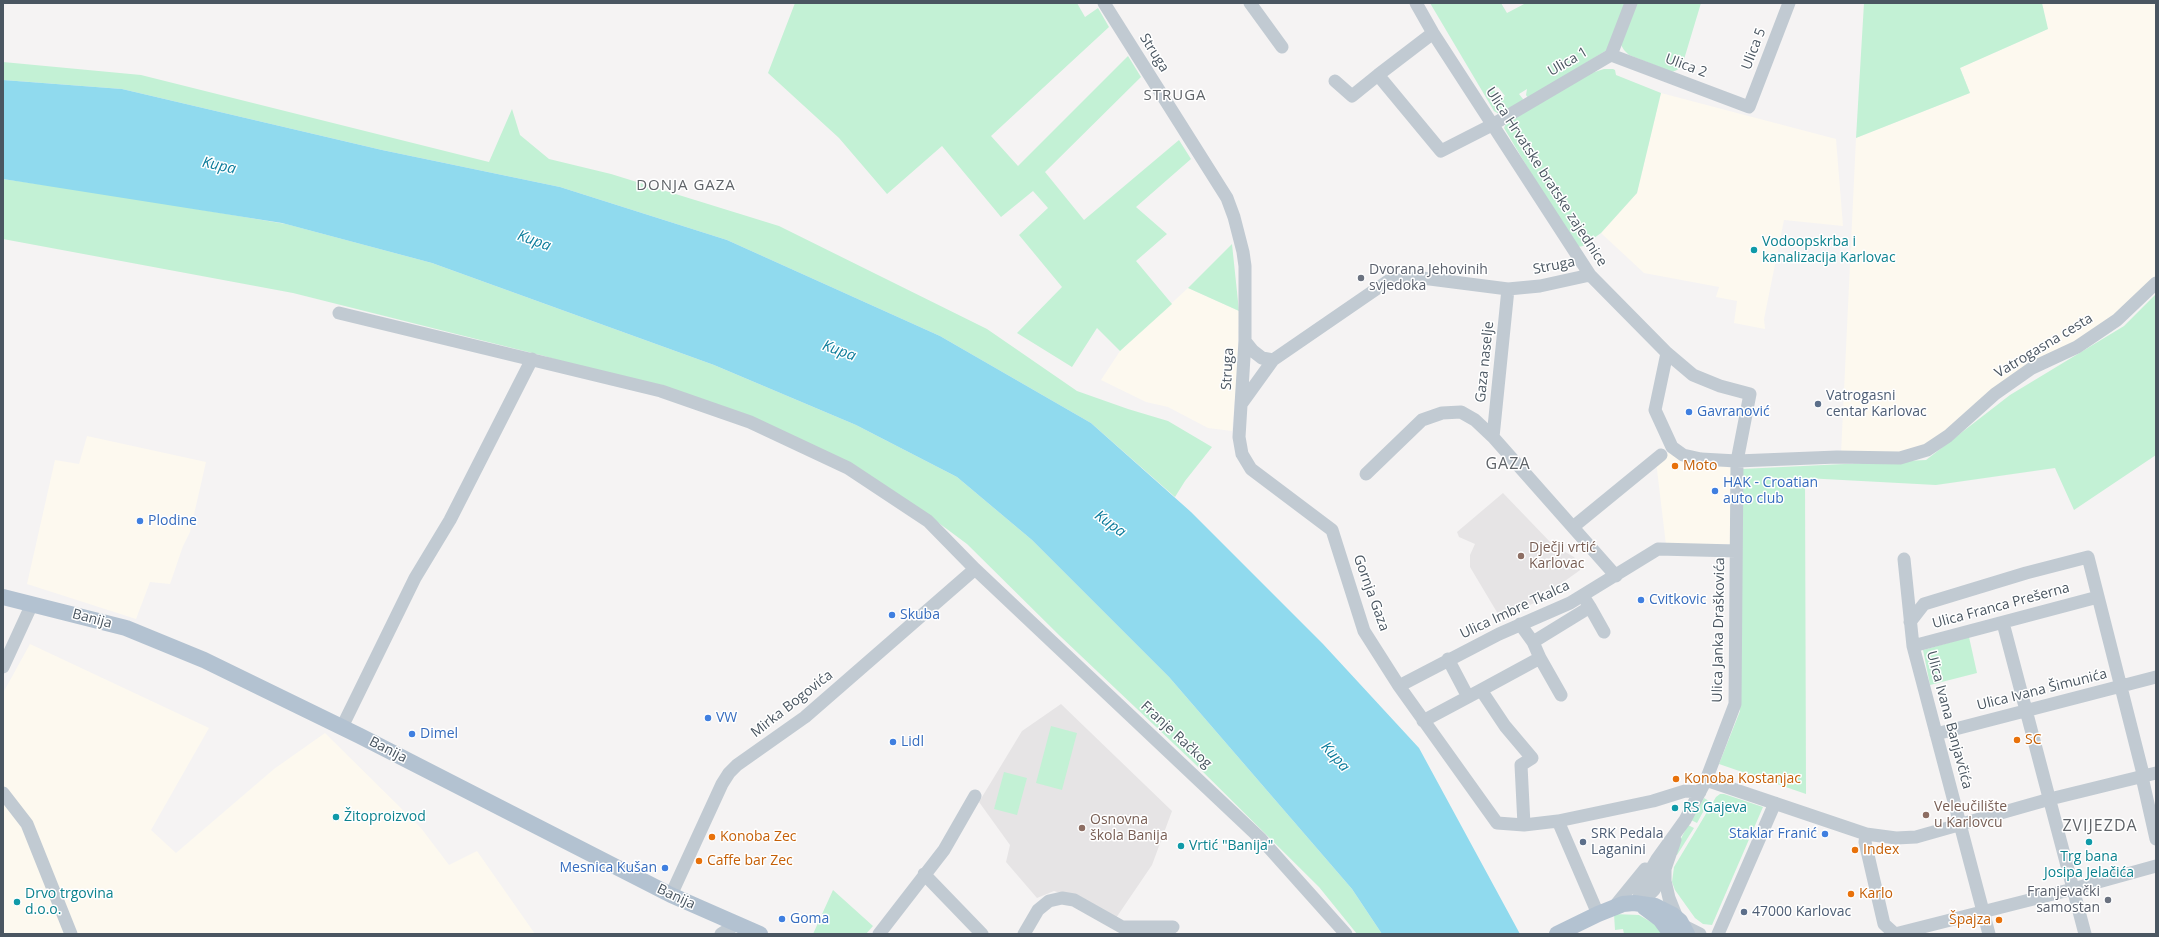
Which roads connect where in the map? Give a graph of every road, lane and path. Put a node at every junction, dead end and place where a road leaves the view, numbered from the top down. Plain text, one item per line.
1 (1104, 3) edge
2 (1250, 3) edge
3 (1416, 3) edge
4 (1631, 3) edge
5 (1789, 3) edge
6 (1433, 33) junction
7 (1282, 47) dead end
8 (1611, 56) junction
9 (1378, 75) junction
10 (1335, 81) dead end
11 (1749, 107) joint
12 (1492, 125) junction
13 (1590, 275) junction
14 (2156, 282) edge
15 (1508, 289) junction
16 (339, 313) dead end
17 (1245, 341) junction
18 (1667, 353) junction
19 (532, 359) junction
20 (1273, 360) junction
21 (1242, 403) junction
22 (1493, 437) junction
23 (1661, 455) dead end
24 (1737, 461) junction
25 (1366, 474) dead end
26 (1573, 527) junction
27 (1736, 551) junction
28 (1904, 558) dead end
29 (975, 568) junction
30 (1616, 576) junction
31 (1583, 596) junction
32 (3, 597) edge
33 (2098, 597) junction
34 (32, 604) junction
35 (1590, 607) junction
36 (1910, 622) junction
37 (2003, 623) junction
38 (1520, 624) junction
39 (1604, 632) dead end
40 (1533, 642) junction
41 (1913, 646) junction
42 (1540, 658) junction
43 (1448, 660) junction
44 (3, 667) edge
45 (2156, 677) edge
46 (1399, 686) junction
47 (2122, 686) junction
48 (1481, 690) junction
49 (1561, 695) dead end
50 (1468, 696) junction
51 (2026, 710) junction
52 (1423, 721) junction
53 (342, 727) junction
54 (1936, 734) junction
55 (2156, 773) edge
56 (2142, 777) junction
57 (1706, 780) junction
58 (1700, 792) junction
59 (3, 793) edge
60 (975, 796) dead end
61 (2050, 799) junction
62 (1775, 803) junction
63 (1558, 821) junction
64 (1960, 824) junction
65 (1524, 825) junction
66 (1677, 833) junction
67 (1866, 834) junction
68 (2156, 839) edge
69 (1657, 859) junction
70 (2156, 866) edge
71 (1666, 869) junction
72 (924, 874) junction
73 (2073, 889) junction
74 (670, 895) junction
75 (1614, 907) junction
76 (1645, 907) junction
77 (1983, 911) junction
78 (1598, 914) junction
79 (737, 924) junction
80 (1173, 927) dead end
81 (1680, 928) edge
82 (1933, 929) edge
83 (1116, 930) edge
84 (69, 933) edge
85 (721, 934) edge
86 (760, 934) edge
87 (880, 934) edge
88 (982, 934) edge
89 (1024, 934) edge
90 (1346, 934) edge
91 (1556, 934) edge
92 (1700, 934) edge
93 (1718, 934) edge
94 (1895, 934) edge
95 (1990, 934) edge
96 (2085, 934) edge

1 - 17 street, Struga
2 - 7 street
3 - 6 street, Ulica Hrvatske bratske zajednice
4 - 8 street, Ulica 1
5 - 11 street, Ulica 5
6 - 9 street
6 - 12 street, Ulica Hrvatske bratske zajednice
8 - 11 street, Ulica 2
8 - 12 street, Ulica 1
9 - 10 street
9 - 12 street, Ulica 1
12 - 13 street, Ulica Hrvatske bratske zajednice
13 - 15 street, Struga
13 - 18 street, Ulica Hrvatske bratske zajednice
14 - 24 street, Vatrogasna cesta
15 - 20 street, Struga
15 - 22 street, Gaza naselje
16 - 19 street, Franje Račkog
17 - 20 street
17 - 21 street, Struga
18 - 24 street, Ulica Hrvatske bratske zajednice
18 - 24 street, Vatrogasna cesta
19 - 29 street, Franje Račkog
19 - 53 street
20 - 21 street, Struga
21 - 46 street, Gornja Gaza
22 - 25 street, Gaza naselje
22 - 26 street, Gaza naselje
23 - 26 street
24 - 27 street, Ulica Janka Draškovića
26 - 30 street, Gaza naselje
27 - 30 street, Ulica Imbre Tkalca
27 - 57 street, Ulica Janka Draškovića
28 - 36 street, Ulica Ivana Banjavčića
29 - 74 street, Mirka Bogovića
29 - 90 street, Franje Račkog
30 - 31 street, Ulica Imbre Tkalca
31 - 35 street
31 - 38 street, Ulica Imbre Tkalca
32 - 34 main road, Banija
33 - 36 street
33 - 37 street, Ulica Franca Prešerna
33 - 47 street
34 - 44 street
34 - 53 main road, Banija
35 - 39 street
35 - 40 street
36 - 41 street, Ulica Ivana Banjavčića
37 - 41 street, Ulica Franca Prešerna
37 - 51 street
38 - 40 street
38 - 43 street, Ulica Imbre Tkalca
40 - 42 street
41 - 54 street, Ulica Ivana Banjavčića
42 - 48 street
42 - 49 street
43 - 46 street, Ulica Imbre Tkalca
43 - 50 street
45 - 47 street, Ulica Ivana Šimunića
46 - 52 street, Gornja Gaza
47 - 51 street, Ulica Ivana Šimunića
47 - 56 street
48 - 50 street
48 - 65 street
50 - 52 street
51 - 54 street, Ulica Ivana Šimunića
51 - 61 street
52 - 65 street, Gornja Gaza
53 - 74 main road, Banija
54 - 64 street, Ulica Ivana Banjavčića
55 - 56 street
56 - 61 street
56 - 68 street
57 - 58 street, Ulica Janka Draškovića
57 - 62 street
58 - 63 street
58 - 66 street, Ulica Janka Draškovića
59 - 84 street
60 - 72 street
61 - 64 street
61 - 73 street
62 - 67 street
62 - 93 street
63 - 65 street
63 - 78 street
64 - 67 street
64 - 77 street, Ulica Ivana Banjavčića
66 - 69 street
66 - 71 street
67 - 94 street
69 - 75 street
69 - 76 street
70 - 73 street
71 - 76 street
71 - 81 street
72 - 87 street
72 - 88 street
73 - 77 street
73 - 96 street
74 - 79 main road, Banija
75 - 76 main road
75 - 78 main road
76 - 81 main road
77 - 82 street
77 - 95 street, Ulica Ivana Banjavčića
78 - 91 main road
79 - 85 street
79 - 86 main road, Banija
80 - 83 street
81 - 92 street
82 - 94 street
83 - 89 street

